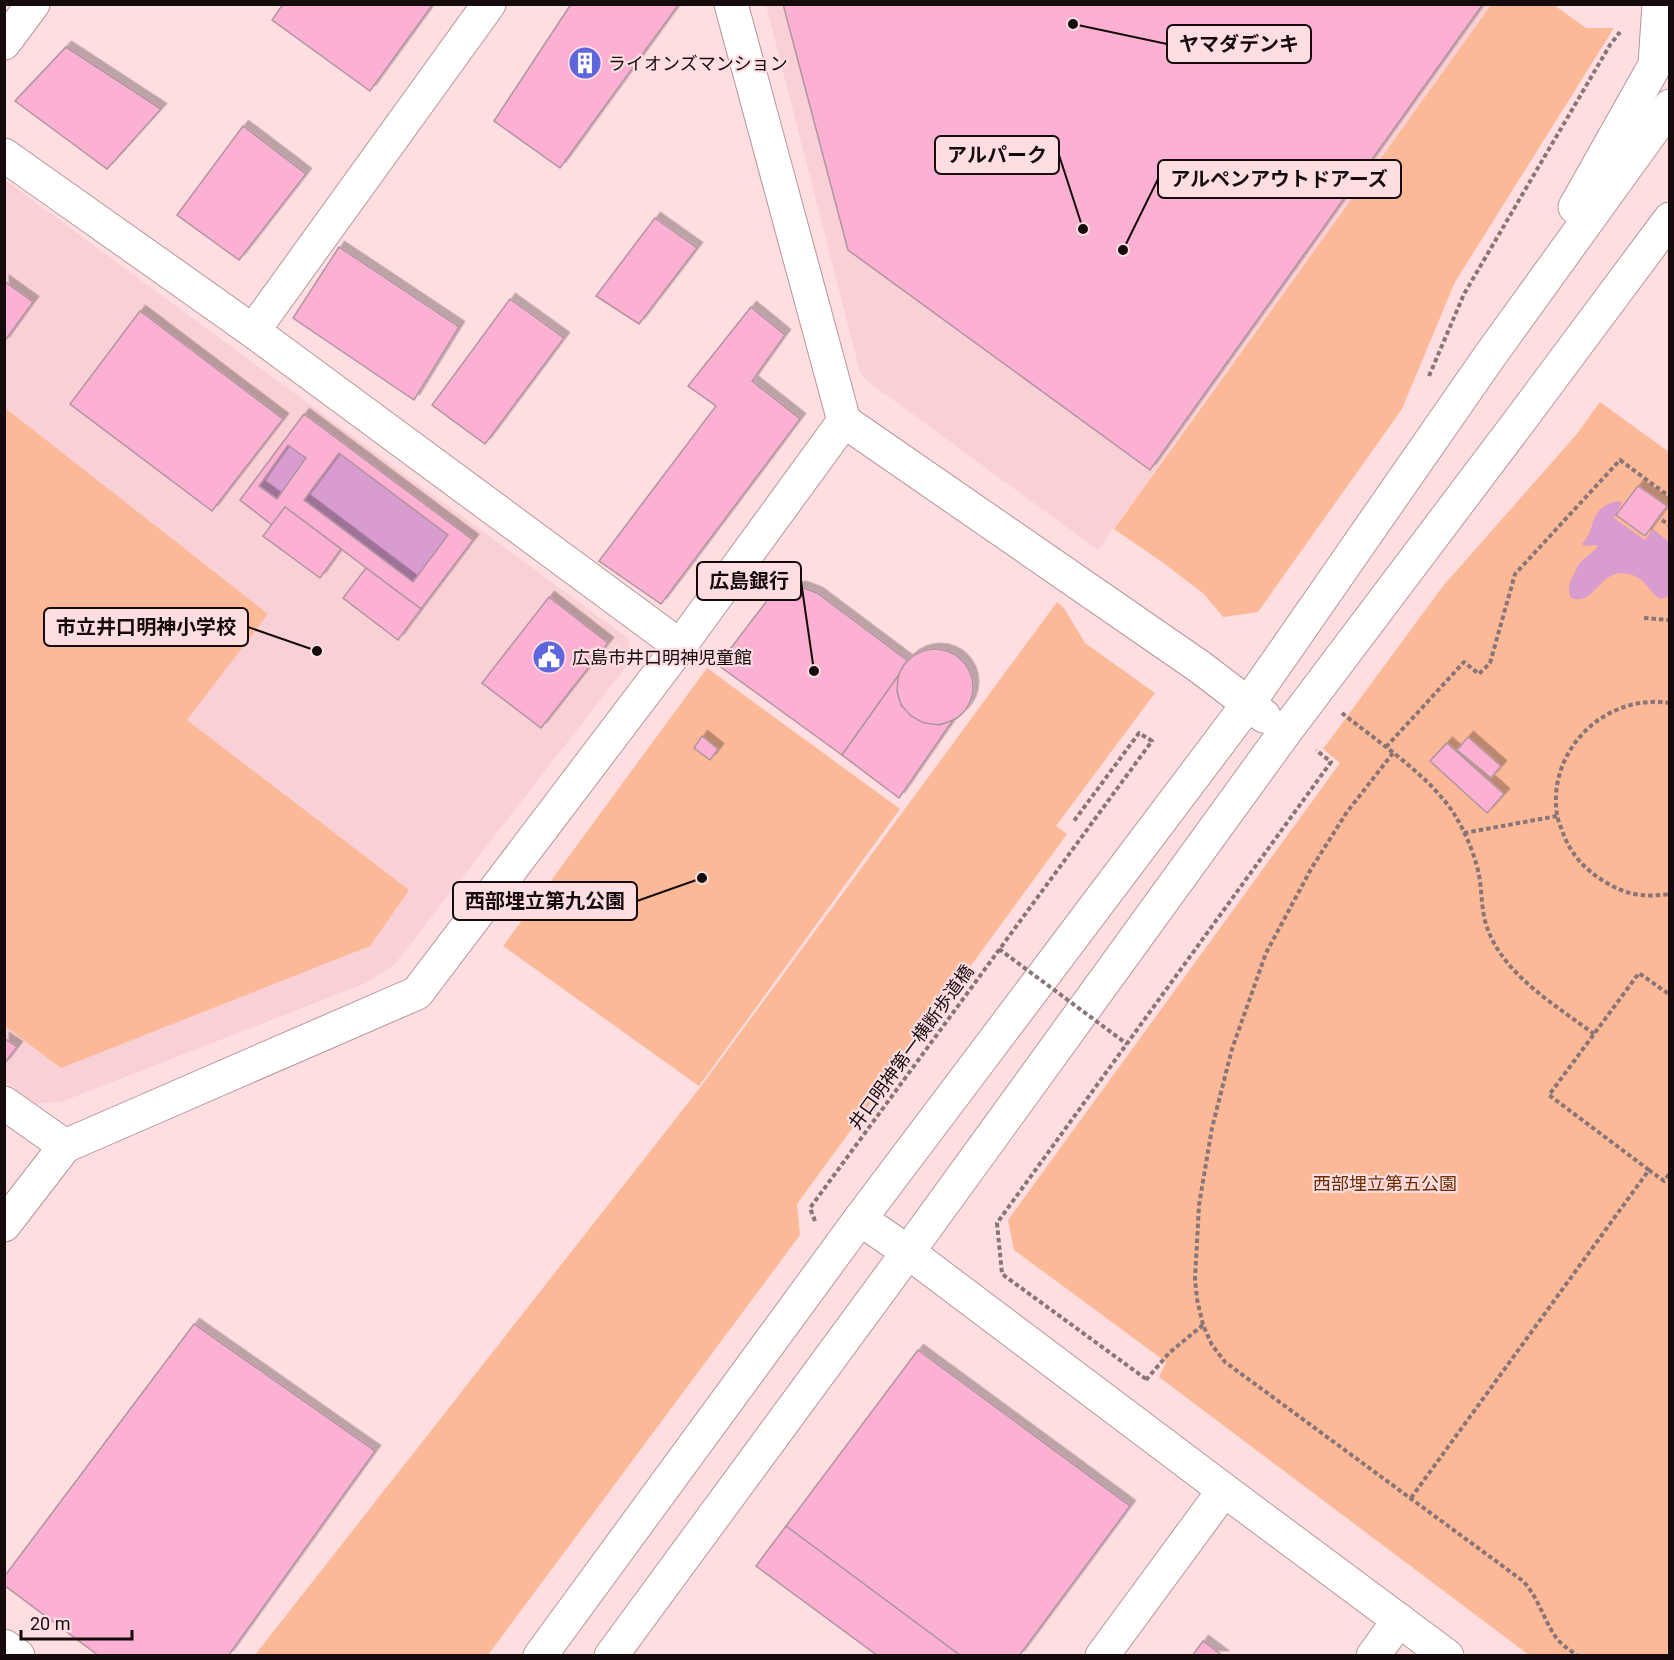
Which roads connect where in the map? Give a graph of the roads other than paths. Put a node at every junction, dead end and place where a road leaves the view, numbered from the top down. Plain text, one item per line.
1 (33, 4) edge
2 (489, 4) edge
3 (731, 4) edge
4 (1659, 4) edge
5 (4, 43) edge
6 (1670, 106) edge
7 (4, 155) edge
8 (1670, 219) edge
9 (1670, 254) edge
10 (253, 331) junction
11 (1489, 357) junction
12 (1521, 419) junction
13 (843, 421) junction
14 (680, 646) junction
15 (1248, 704) junction
16 (1298, 739) junction
17 (4, 1102) edge
18 (65, 1146) junction
19 (860, 1220) junction
20 (4, 1225) edge
21 (908, 1252) junction
22 (1224, 1490) junction
23 (1400, 1620) junction
24 (4, 1646) edge
25 (18, 1656) edge
26 (540, 1656) edge
27 (611, 1656) edge
28 (1102, 1656) edge
29 (1373, 1656) edge
30 (1447, 1656) edge

1 - 5 street
2 - 10 street
3 - 13 street
4 - 11 street
6 - 11 street
7 - 10 street
8 - 12 street
9 - 12 street
10 - 14 street
11 - 15 street
12 - 16 street
13 - 14 street
13 - 15 street
14 - 18 street
15 - 16 street
15 - 19 street
16 - 21 street
17 - 18 street
18 - 20 street
19 - 21 street
19 - 26 street
21 - 22 street
21 - 27 street
22 - 23 street
22 - 28 street
23 - 29 street
23 - 30 street
24 - 25 street

